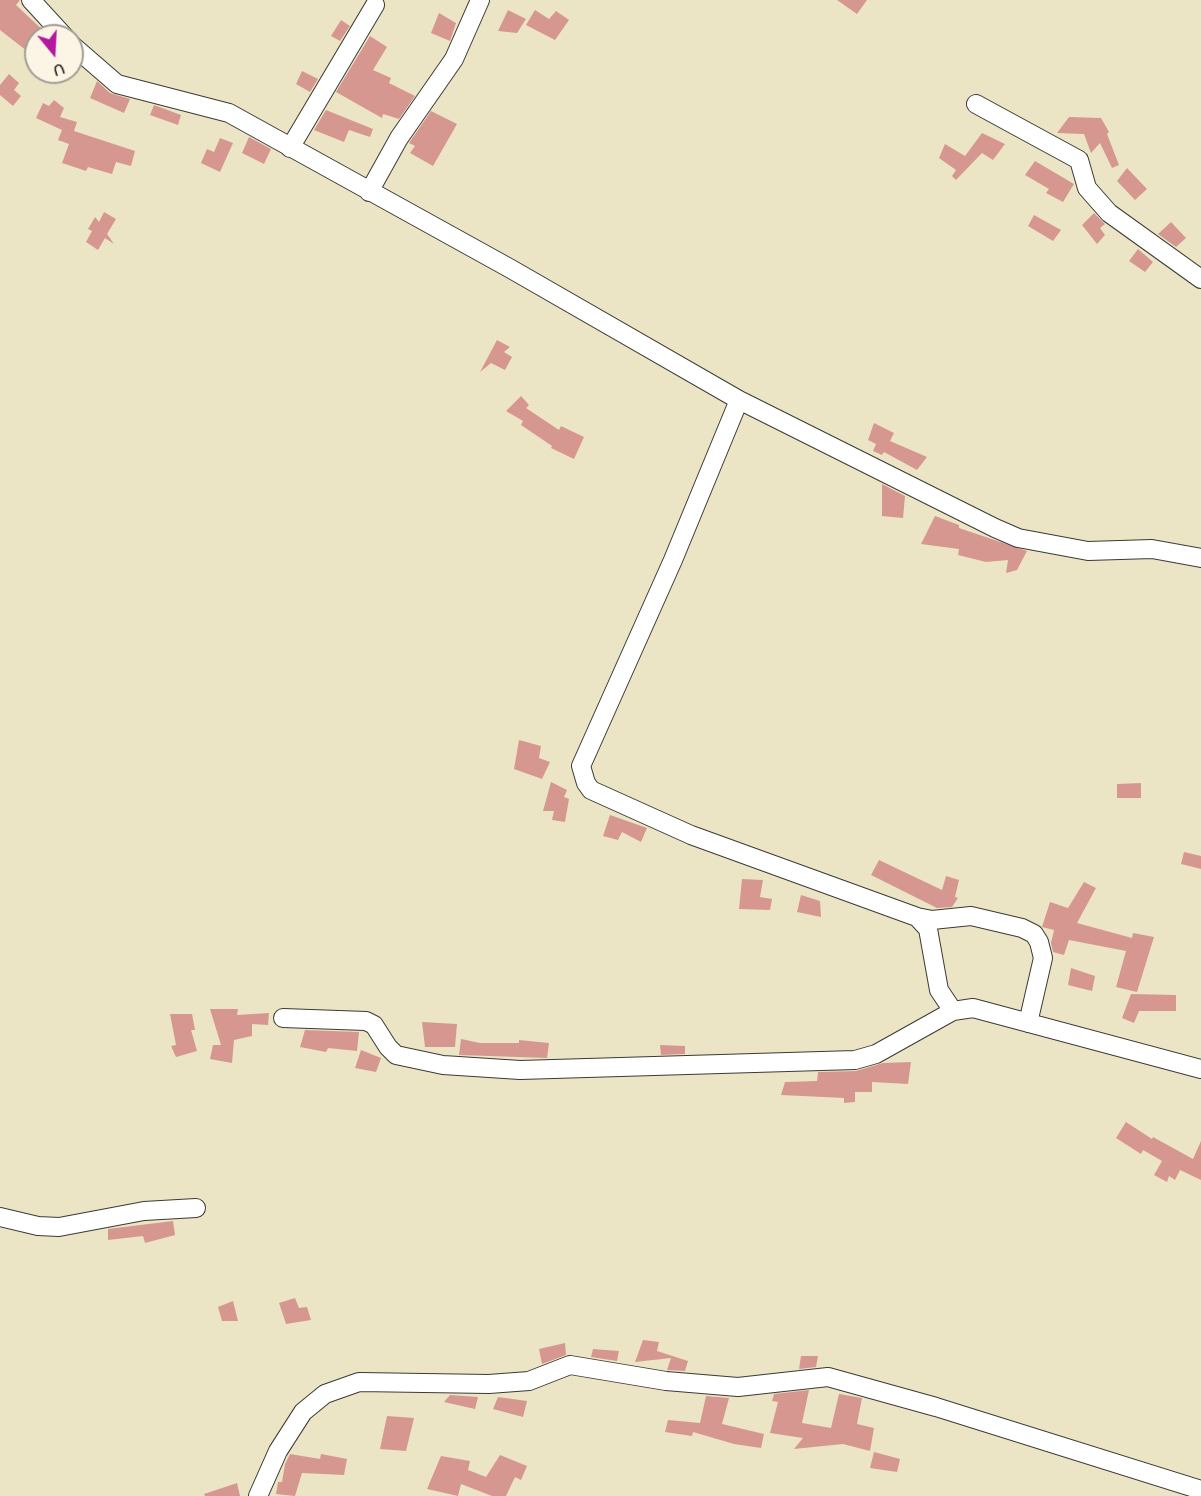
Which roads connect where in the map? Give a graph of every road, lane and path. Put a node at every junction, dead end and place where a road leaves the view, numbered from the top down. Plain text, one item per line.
1 (31, 0) edge
2 (480, 0) edge
3 (375, 5) dead end
4 (53, 24) edge
5 (84, 55) edge
6 (976, 104) dead end
7 (290, 148) junction
8 (369, 192) junction
9 (1201, 279) edge
10 (738, 400) junction
11 (1196, 555) edge
12 (917, 916) junction
13 (953, 1011) junction
14 (283, 1018) dead end
15 (1028, 1023) junction
16 (1201, 1070) edge
17 (196, 1208) dead end
18 (0, 1217) edge
19 (1201, 1490) edge
20 (258, 1496) edge

1 - 4 street
2 - 8 street
3 - 7 street
5 - 7 street
6 - 9 street
7 - 8 street
8 - 10 street
10 - 11 street
10 - 12 street
12 - 13 street
12 - 15 street
13 - 14 street
13 - 15 street
15 - 16 street
17 - 18 street
19 - 20 street

